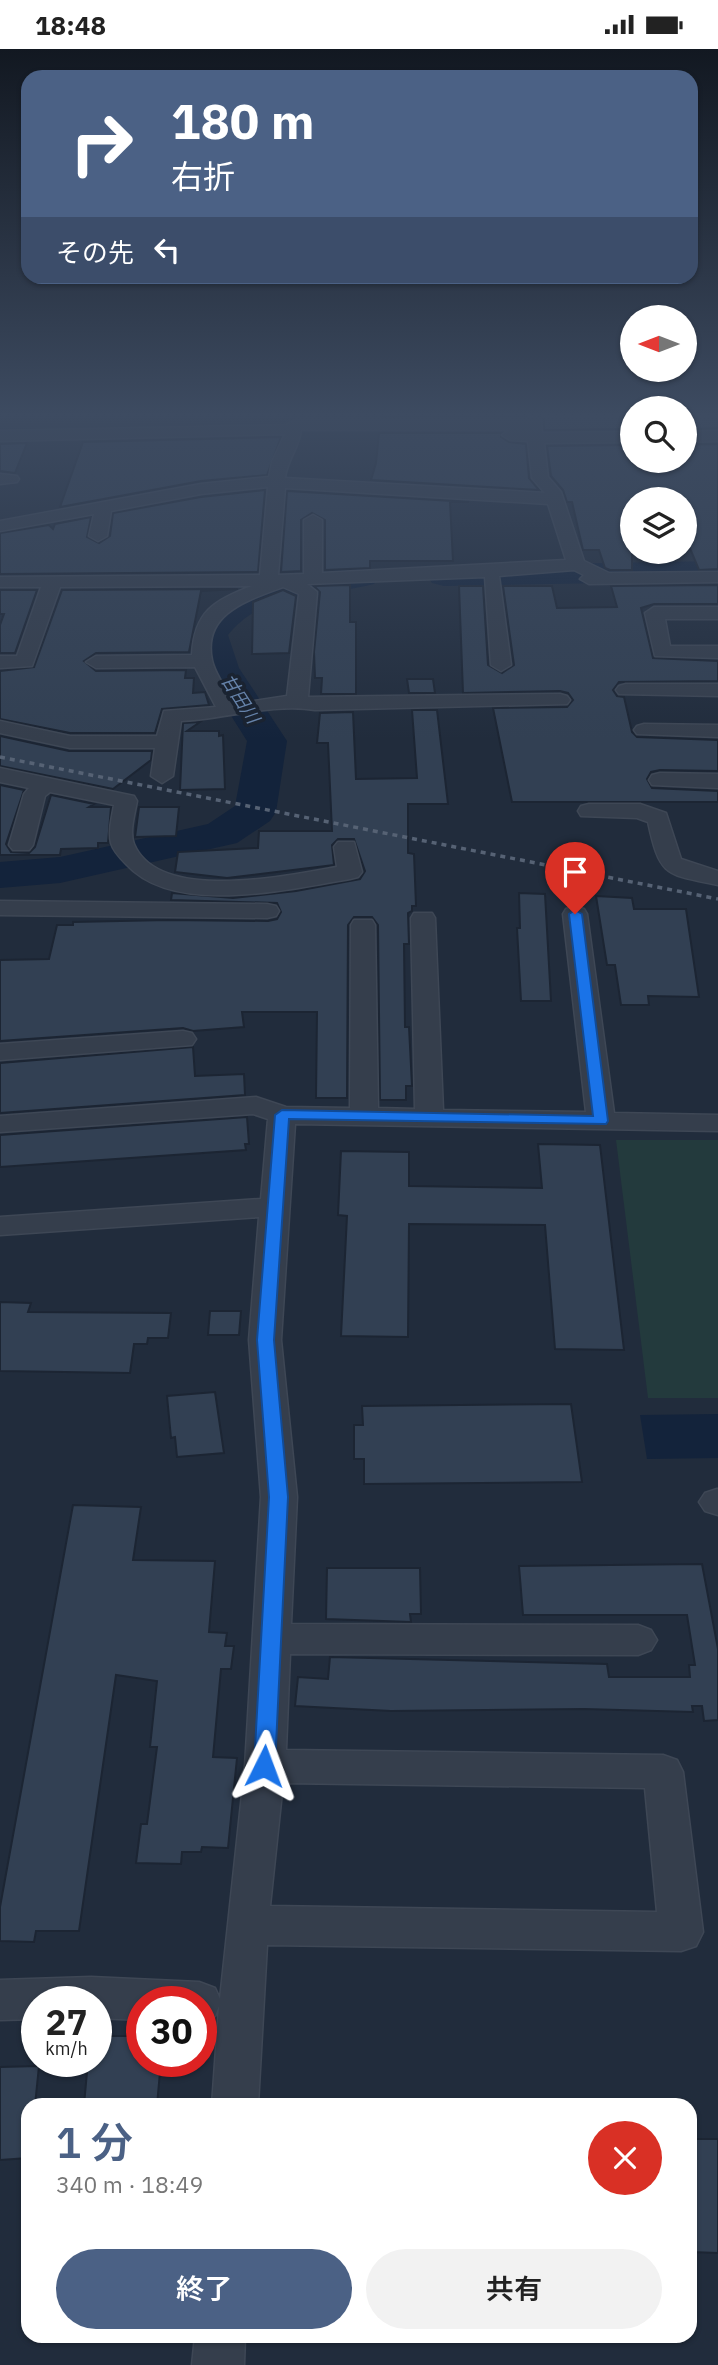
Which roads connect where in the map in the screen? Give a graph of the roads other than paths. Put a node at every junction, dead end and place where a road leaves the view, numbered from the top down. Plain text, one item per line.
1 (101, 523) edge
2 (278, 523) edge
3 (313, 523) edge
4 (567, 523) edge
5 (98, 536) dead end
6 (591, 572) junction
7 (718, 577) edge
8 (277, 579) junction
9 (53, 580) junction
10 (492, 580) junction
11 (0, 582) edge
12 (310, 585) junction
13 (718, 613) edge
14 (718, 652) edge
15 (202, 661) junction
16 (0, 662) edge
17 (96, 662) dead end
18 (501, 665) dead end
19 (626, 690) dead end
20 (718, 690) edge
21 (560, 700) dead end
22 (297, 701) junction
23 (228, 711) junction
24 (0, 727) edge
25 (644, 730) dead end
26 (718, 731) edge
27 (166, 742) junction
28 (0, 775) edge
29 (162, 776) dead end
30 (660, 780) dead end
31 (718, 781) edge
32 (46, 784) junction
33 (589, 811) dead end
34 (21, 845) dead end
35 (346, 847) dead end
36 (718, 878) edge
37 (0, 908) edge
38 (267, 911) dead end
39 (575, 914) dead end
40 (423, 918) dead end
41 (363, 925) dead end
42 (183, 1039) dead end
43 (0, 1052) edge
44 (282, 1115) junction
45 (364, 1115) junction
46 (429, 1117) junction
47 (601, 1121) junction
48 (0, 1123) edge
49 (718, 1123) edge
50 (276, 1207) junction
51 (0, 1226) edge
52 (271, 1639) junction
53 (638, 1640) dead end
54 (264, 1766) junction
55 (247, 1925) junction
56 (217, 1996) edge
57 (126, 1999) edge
58 (0, 2000) edge
59 (217, 2018) edge
60 (234, 2098) edge
61 (220, 2343) edge
62 (218, 2365) edge

1 - 5 street
2 - 8 street
3 - 12 street
4 - 6 street
6 - 7 street
6 - 10 street
6 - 12 street
8 - 9 street
8 - 12 street
8 - 15 street
9 - 11 street
9 - 16 street
10 - 12 street
10 - 18 street
12 - 22 street
13 - 14 street
15 - 17 street
15 - 23 street
19 - 20 street
21 - 22 street
22 - 23 street
23 - 27 street
24 - 27 street
25 - 26 street
27 - 29 street
28 - 32 street
30 - 31 street
32 - 34 street
32 - 35 street
33 - 36 street
37 - 38 street
39 - 47 street
40 - 46 street
41 - 45 street
42 - 43 street
44 - 45 street
44 - 48 street
44 - 50 street
45 - 46 street
46 - 47 street
47 - 49 street
50 - 51 street
50 - 52 street
52 - 53 street
52 - 54 street
54 - 55 street
54 - 55 street
55 - 56 street
57 - 58 street
59 - 60 street
61 - 62 street

